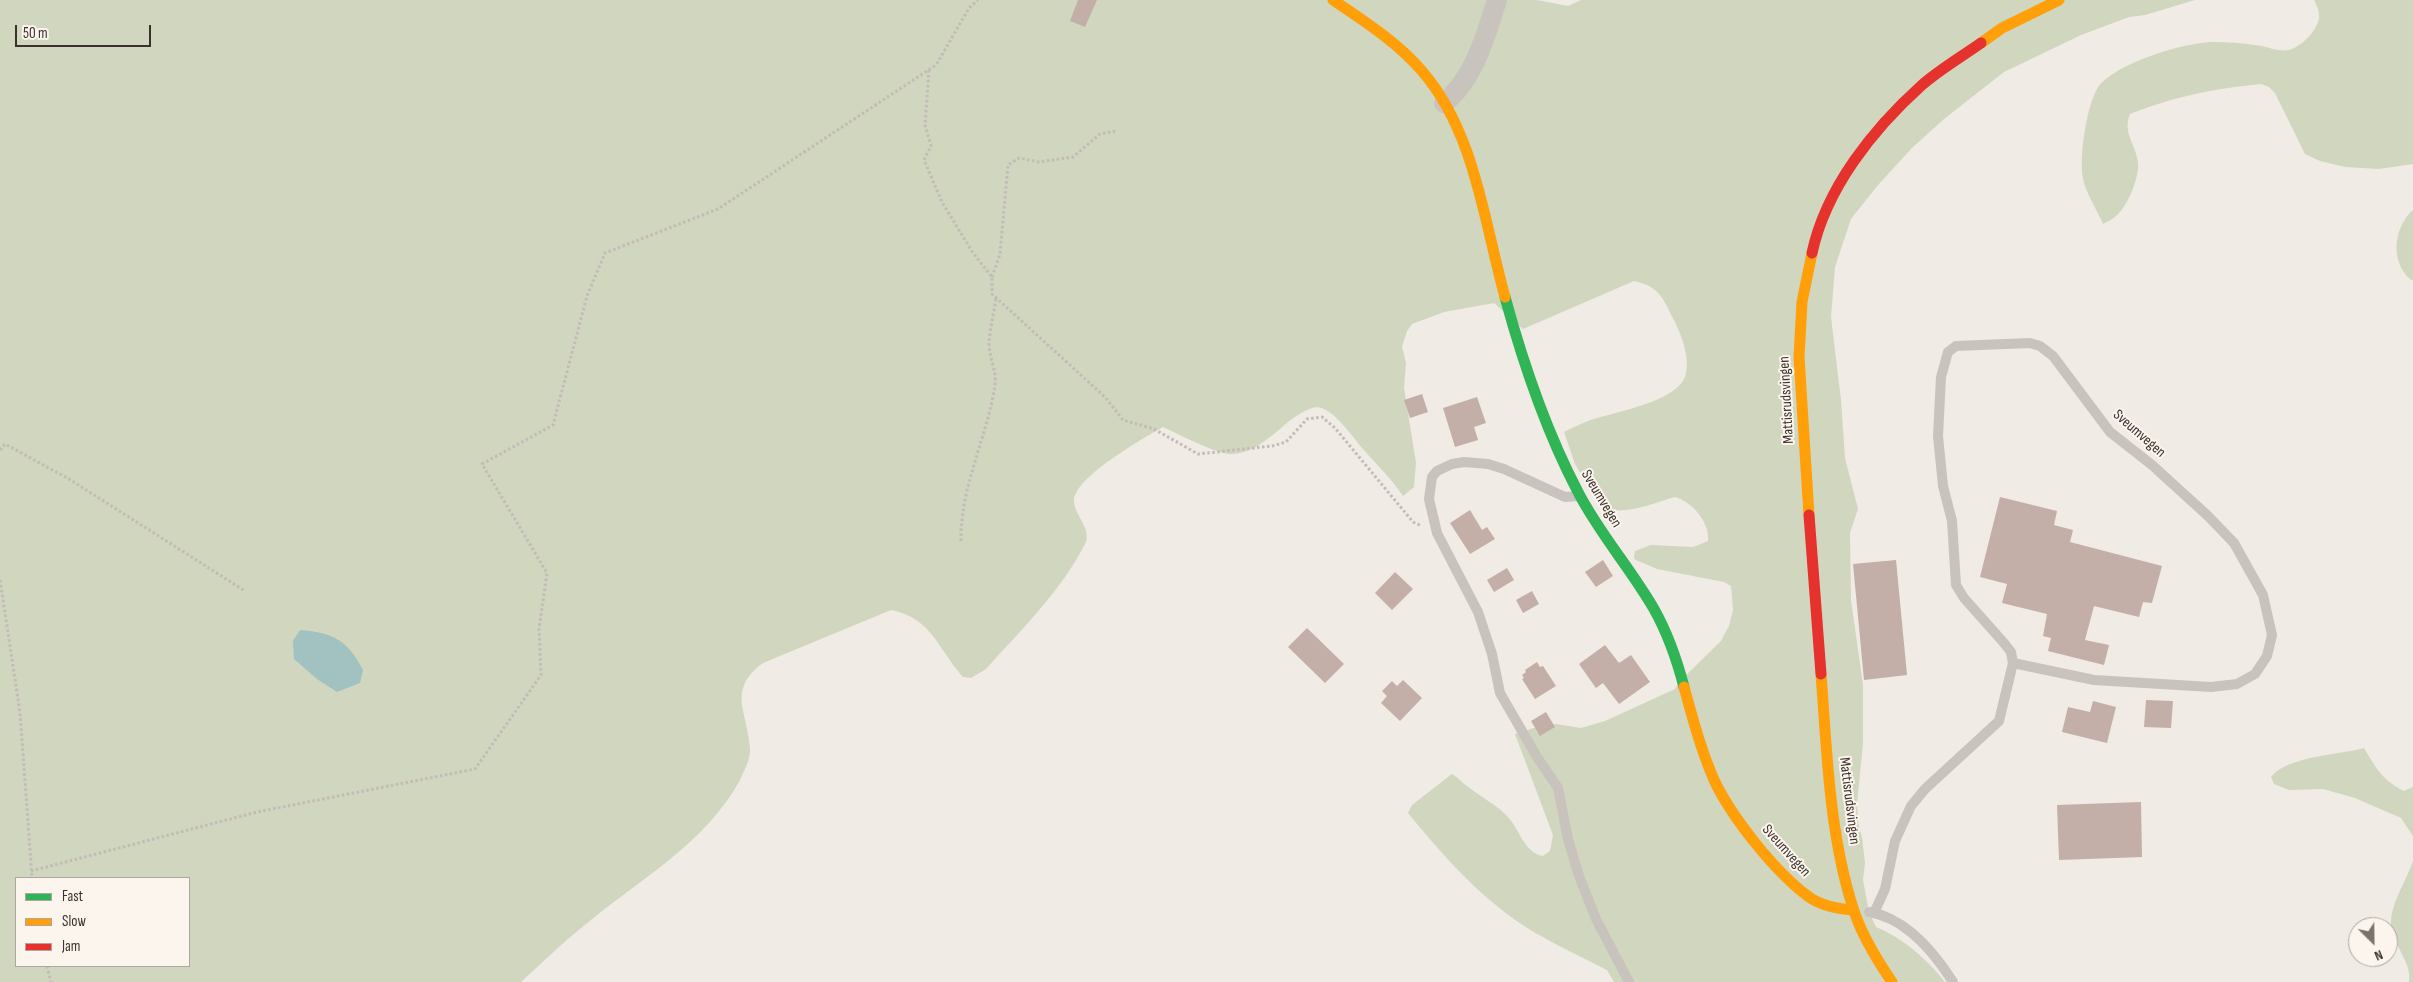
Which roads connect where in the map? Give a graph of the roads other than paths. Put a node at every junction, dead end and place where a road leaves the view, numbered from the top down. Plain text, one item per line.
1 (1332, 0) edge
2 (1497, 0) edge
3 (2059, 0) edge
4 (1444, 104) junction
5 (1580, 496) junction
6 (2014, 663) junction
7 (1853, 910) junction
8 (1874, 913) junction
9 (1629, 982) edge
10 (1892, 982) edge
11 (1953, 982) edge

1 - 4 street, Sveumvegen
2 - 4 street
3 - 7 street, Mattisrudsvingen
4 - 5 street, Sveumvegen
5 - 7 street, Sveumvegen
5 - 9 lane
6 - 6 lane, Sveumvegen
6 - 8 lane
7 - 8 lane
7 - 10 street
8 - 11 lane

